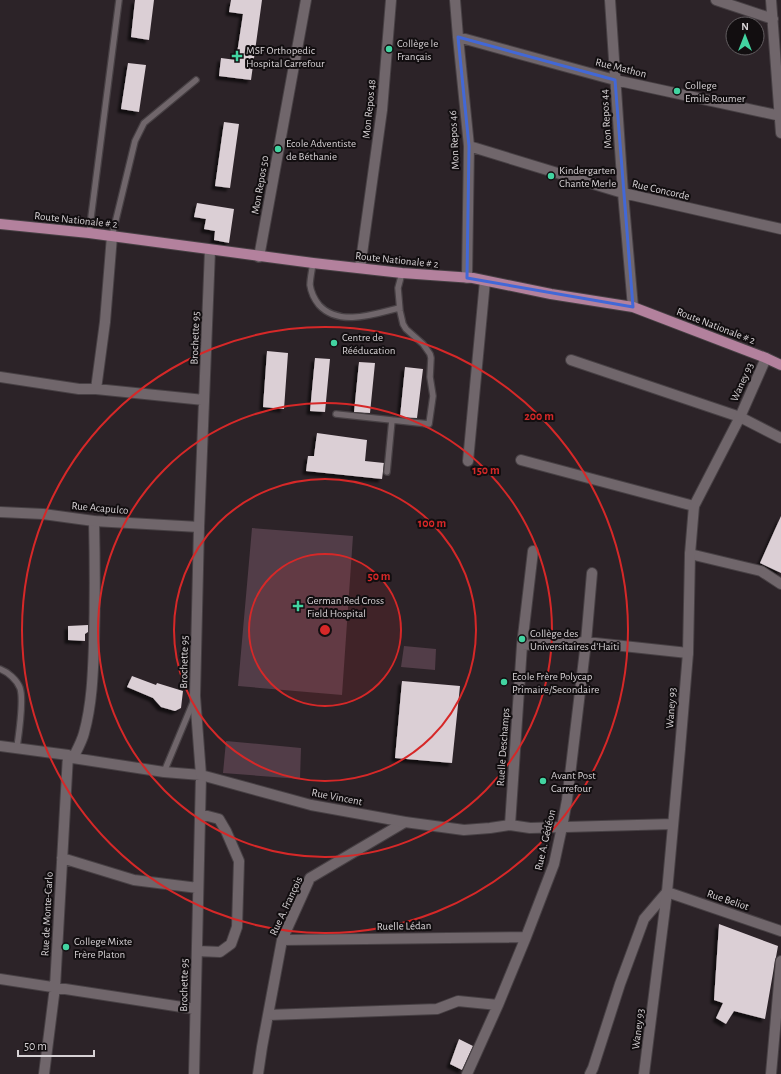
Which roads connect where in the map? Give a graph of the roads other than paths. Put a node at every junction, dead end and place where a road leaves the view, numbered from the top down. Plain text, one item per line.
1 (119, 0) edge
2 (306, 0) edge
3 (391, 0) edge
4 (455, 0) edge
5 (610, 0) edge
6 (716, 0) edge
7 (771, 0) edge
8 (773, 19) junction
9 (458, 37) junction
10 (196, 80) dead end
11 (615, 80) junction
12 (780, 116) edge
13 (781, 133) edge
14 (469, 146) junction
15 (623, 193) junction
16 (0, 224) edge
17 (781, 229) edge
18 (90, 233) junction
19 (112, 236) junction
20 (210, 250) junction
21 (259, 257) junction
22 (313, 264) junction
23 (360, 268) junction
24 (402, 273) junction
25 (467, 278) junction
26 (485, 281) junction
27 (633, 307) junction
28 (399, 308) junction
29 (766, 358) junction
30 (571, 360) dead end
31 (781, 366) edge
32 (0, 377) edge
33 (96, 389) junction
34 (204, 400) junction
35 (336, 414) dead end
36 (740, 417) junction
37 (392, 420) junction
38 (781, 438) edge
39 (521, 460) dead end
40 (468, 461) dead end
41 (387, 472) dead end
42 (694, 506) junction
43 (0, 512) edge
44 (94, 521) junction
45 (199, 527) junction
46 (533, 551) dead end
47 (690, 554) junction
48 (592, 573) dead end
49 (781, 584) edge
50 (586, 642) junction
51 (522, 645) junction
52 (688, 653) junction
53 (0, 669) edge
54 (195, 696) junction
55 (0, 746) edge
56 (17, 747) junction
57 (71, 757) junction
58 (164, 772) junction
59 (201, 775) junction
60 (200, 814) junction
61 (404, 822) junction
62 (673, 824) junction
63 (510, 825) junction
64 (562, 827) junction
65 (62, 858) junction
66 (198, 888) junction
67 (667, 892) junction
68 (781, 931) edge
69 (526, 937) junction
70 (282, 940) junction
71 (197, 951) junction
72 (781, 961) edge
73 (0, 979) edge
74 (55, 987) junction
75 (498, 1006) junction
76 (196, 1008) junction
77 (268, 1015) junction
78 (44, 1074) edge
79 (194, 1074) edge
80 (258, 1074) edge
81 (467, 1074) edge
82 (590, 1074) edge
83 (644, 1074) edge
84 (771, 1074) edge

1 - 18 lane
2 - 21 street, Mon Repos 50
3 - 23 street, Mon Repos 48
4 - 9 street, Mon Repos 46
5 - 11 street, Mon Repos 44
6 - 8 street
7 - 8 street
8 - 12 street
9 - 11 street, Rue Mathon
9 - 14 street, Mon Repos 46
10 - 19 lane
11 - 12 street, Rue Mathon
11 - 15 street, Mon Repos 44
12 - 13 street
14 - 15 street, Rue Concorde
14 - 25 street, Mon Repos 46
15 - 17 street, Rue Concorde
15 - 27 street, Mon Repos 44
16 - 18 main road, Route Nationale # 2
18 - 19 main road, Route Nationale # 2
19 - 20 main road, Route Nationale # 2
19 - 33 street
20 - 21 main road, Route Nationale # 2
20 - 34 street, Brochette 95
21 - 22 main road, Route Nationale # 2
22 - 23 main road, Route Nationale # 2
22 - 28 lane
23 - 24 main road, Route Nationale # 2
24 - 25 main road, Route Nationale # 2
24 - 28 lane
25 - 26 main road, Route Nationale # 2
26 - 27 main road, Route Nationale # 2
26 - 40 street
27 - 29 main road, Route Nationale # 2
28 - 37 lane
29 - 31 main road, Route Nationale # 2
29 - 36 street, Waney 93
30 - 36 street
32 - 33 street
33 - 34 street
34 - 45 street, Brochette 95
35 - 37 lane
36 - 38 street
36 - 42 street, Waney 93
37 - 41 lane
39 - 42 street
42 - 47 street, Waney 93
43 - 44 street, Rue Acapulco
44 - 45 street, Rue Acapulco
44 - 57 street, Rue de Monte-Carlo
45 - 54 street, Brochette 95
46 - 51 street, Ruelle Deschamps
47 - 49 street
47 - 52 street, Waney 93
48 - 50 street, Rue A. Gédéon
50 - 51 street
50 - 52 street
50 - 64 street, Rue A. Gédéon
51 - 63 street, Ruelle Deschamps
52 - 62 street, Waney 93
53 - 56 lane
54 - 58 lane
54 - 59 street, Brochette 95
55 - 56 street, Rue Vincent
56 - 57 street, Rue Vincent
57 - 58 street, Rue Vincent
57 - 65 street, Rue de Monte-Carlo
58 - 59 street, Rue Vincent
59 - 60 street, Brochette 95
59 - 61 street, Rue Vincent
60 - 66 street, Brochette 95
60 - 71 street
61 - 63 street, Rue Vincent
61 - 70 street, Rue A. François
62 - 64 street, Rue Vincent
62 - 67 street, Waney 93
63 - 64 street, Rue Vincent
64 - 69 street, Rue A. Gédéon
65 - 66 street
65 - 74 street, Rue de Monte-Carlo
66 - 71 street, Brochette 95
67 - 68 street, Rue Beliot
67 - 82 street
67 - 83 street, Waney 93
69 - 70 street, Ruelle Lédan
69 - 75 street, Rue A. Gédéon
70 - 77 street, Rue A. François
71 - 76 street, Brochette 95
72 - 84 street
73 - 74 street
74 - 76 street
74 - 78 street, Rue de Monte-Carlo
75 - 77 street
75 - 81 street, Rue A. Gédéon
76 - 79 street, Brochette 95
77 - 80 street, Rue A. François

